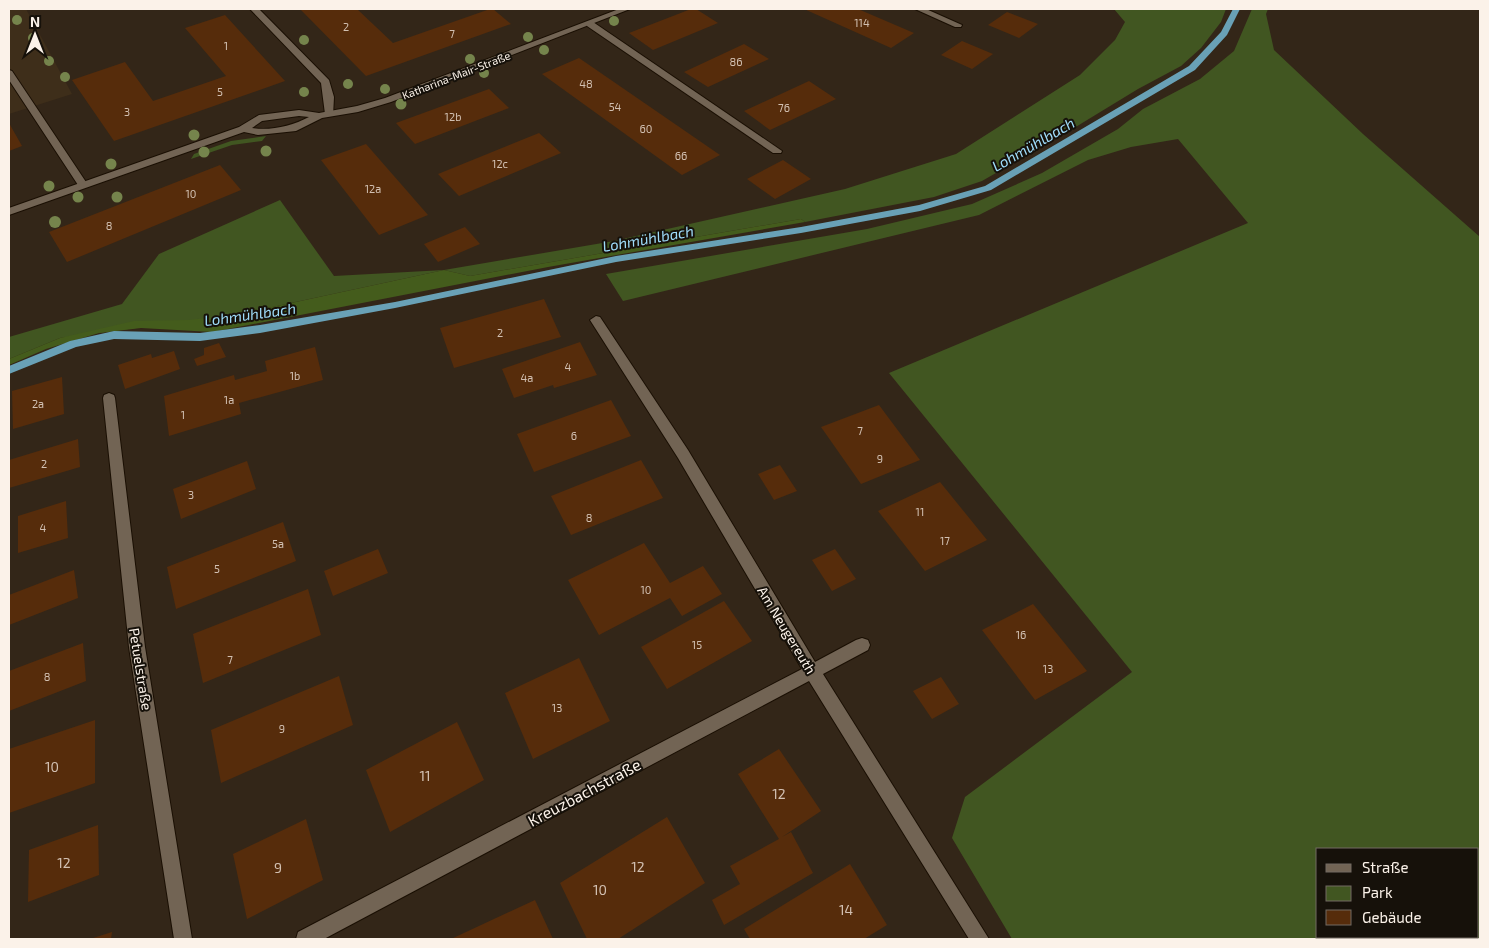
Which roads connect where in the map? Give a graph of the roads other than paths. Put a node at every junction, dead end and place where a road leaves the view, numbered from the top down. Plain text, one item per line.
1 (254, 9) edge
2 (626, 9) edge
3 (919, 9) edge
4 (590, 24) junction
5 (958, 25) dead end
6 (9, 72) edge
7 (330, 114) junction
8 (318, 116) junction
9 (244, 129) junction
10 (777, 151) dead end
11 (83, 185) junction
12 (9, 212) edge
13 (596, 320) dead end
14 (109, 398) dead end
15 (862, 645) dead end
16 (812, 671) junction
17 (183, 939) edge
18 (306, 939) edge
19 (980, 939) edge

1 - 7 street
2 - 4 street, Katharina-Mair-Straße
3 - 5 street
4 - 7 street, Katharina-Mair-Straße
4 - 10 street
6 - 11 street
7 - 8 street, Katharina-Mair-Straße
8 - 9 street, Katharina-Mair-Straße
8 - 9 street, Katharina-Mair-Straße
9 - 11 street, Katharina-Mair-Straße
11 - 12 street, Katharina-Mair-Straße
13 - 16 street, Am Neugereuth
14 - 17 street, Petuelstraße
15 - 16 street, Kreuzbachstraße
16 - 18 street, Kreuzbachstraße
16 - 19 street, Am Neugereuth

